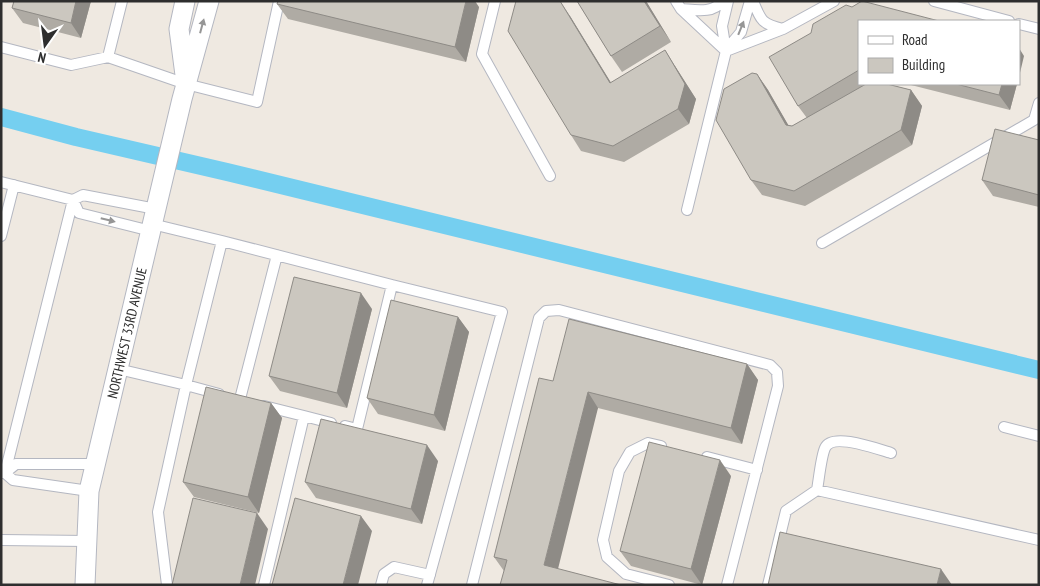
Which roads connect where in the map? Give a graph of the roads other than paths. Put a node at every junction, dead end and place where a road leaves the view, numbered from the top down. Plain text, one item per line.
1 (122, 1) edge
2 (185, 1) edge
3 (208, 1) edge
4 (279, 1) edge
5 (495, 1) edge
6 (723, 1) edge
7 (728, 1) edge
8 (752, 1) edge
9 (834, 1) edge
10 (934, 1) edge
11 (678, 5) edge
12 (1005, 20) edge
13 (1020, 24) edge
14 (783, 29) junction
15 (1039, 29) edge
16 (1, 46) edge
17 (726, 51) junction
18 (108, 57) junction
19 (184, 92) junction
20 (1039, 103) edge
21 (1036, 121) edge
22 (550, 176) dead end
23 (1, 182) edge
24 (14, 185) junction
25 (72, 200) junction
26 (687, 210) dead end
27 (154, 216) junction
28 (1, 236) edge
29 (222, 241) junction
30 (822, 243) dead end
31 (277, 255) junction
32 (392, 284) junction
33 (118, 369) junction
34 (186, 385) junction
35 (249, 402) junction
36 (304, 416) junction
37 (1004, 427) dead end
38 (1039, 436) edge
39 (675, 450) edge
40 (890, 453) dead end
41 (693, 454) edge
42 (96, 464) junction
43 (756, 470) junction
44 (3, 473) edge
45 (817, 490) junction
46 (89, 491) junction
47 (1, 540) edge
48 (1039, 540) edge
49 (87, 541) junction
50 (428, 580) edge
51 (86, 585) edge
52 (167, 585) edge
53 (264, 585) edge
54 (381, 585) edge
55 (472, 585) edge
56 (668, 585) edge
57 (727, 585) edge
58 (768, 585) edge

1 - 18 lane
2 - 19 street, NORTHWEST 33RD AVENUE
19 -> 3 street, NORTHWEST 33RD AVENUE
4 - 19 lane
5 - 22 lane
6 - 11 lane
7 - 17 lane
8 - 14 lane
17 -> 8 lane
9 - 14 lane
10 - 12 lane
11 - 17 lane
13 - 15 lane
14 - 17 lane
16 - 18 lane
17 - 26 lane
18 - 19 lane
19 - 27 street, NORTHWEST 33RD AVENUE
20 - 21 lane
21 - 30 lane
23 - 24 lane
24 - 25 lane
24 - 28 lane
25 - 27 lane
25 -> 27 lane
25 - 44 lane
27 - 29 lane
27 - 33 street, NORTHWEST 33RD AVENUE
29 - 31 lane
29 - 34 lane
31 - 32 lane
31 - 35 lane
32 - 36 lane
32 - 50 lane
33 - 34 lane
33 - 42 street, NORTHWEST 33RD AVENUE
34 - 35 lane
34 - 52 lane
35 - 36 lane
36 - 53 lane
37 - 38 lane
39 - 56 lane
40 - 45 lane
41 - 43 lane
42 - 44 lane
42 - 46 street, NORTHWEST 33RD AVENUE
43 - 55 lane
43 - 57 lane
44 - 46 lane
45 - 48 lane
45 - 58 lane
46 - 49 street, NORTHWEST 33RD AVENUE
47 - 49 lane
49 - 51 street, NORTHWEST 33RD AVENUE
50 - 54 lane

